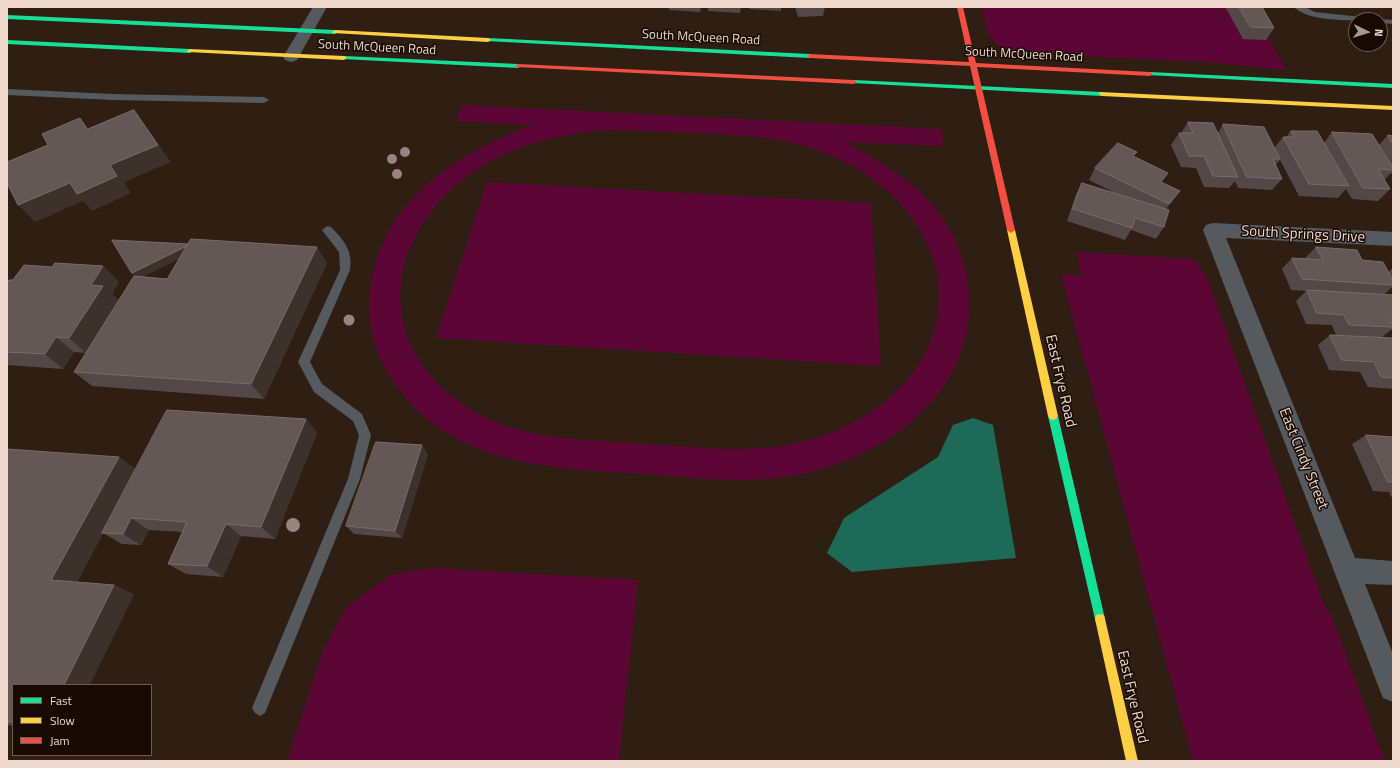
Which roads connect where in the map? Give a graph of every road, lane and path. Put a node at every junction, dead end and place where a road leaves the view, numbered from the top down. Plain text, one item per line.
1 (320, 7) edge
2 (960, 7) edge
3 (1298, 7) edge
4 (7, 17) edge
5 (1348, 18) edge
6 (304, 30) junction
7 (7, 42) edge
8 (290, 56) junction
9 (973, 65) junction
10 (1393, 86) edge
11 (980, 88) junction
12 (7, 92) edge
13 (264, 100) dead end
14 (1393, 108) edge
15 (327, 230) dead end
16 (1213, 230) joint
17 (1393, 239) edge
18 (1347, 570) junction
19 (1393, 574) edge
20 (1393, 688) edge
21 (260, 708) dead end
22 (1132, 761) edge

1 - 6 street
2 - 9 main road, East Frye Road
3 - 5 lane
4 - 6 main road, South McQueen Road
6 - 8 street
6 - 9 main road, South McQueen Road
7 - 8 main road, South McQueen Road
8 - 11 main road, South McQueen Road
9 - 10 main road, South McQueen Road
9 - 11 main road, East Frye Road
11 - 14 main road, South McQueen Road
11 - 22 main road, East Frye Road
12 - 13 lane
15 - 21 lane
16 - 17 street, South Springs Drive
16 - 18 street, East Cindy Street
18 - 19 street
18 - 20 street, East Cindy Street

